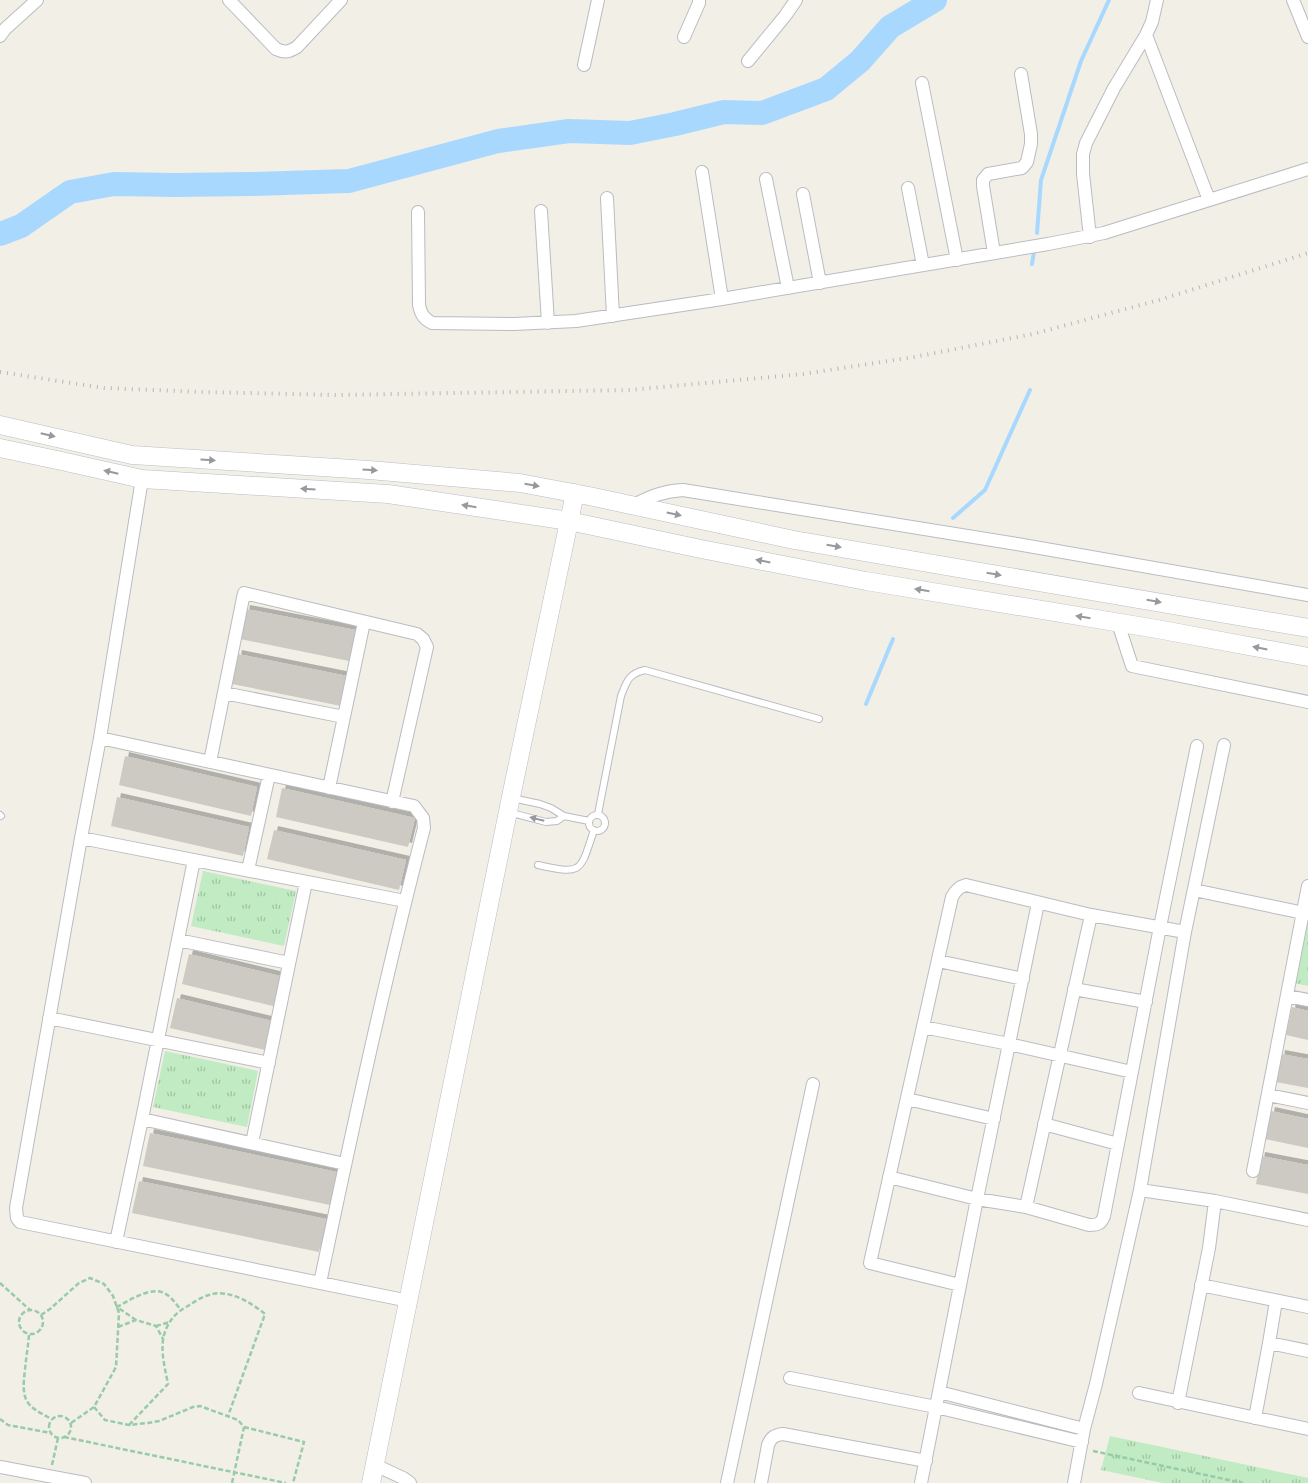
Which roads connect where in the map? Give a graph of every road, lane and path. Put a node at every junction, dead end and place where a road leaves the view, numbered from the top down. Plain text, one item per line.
1 (37, 0) edge
2 (228, 0) edge
3 (341, 0) edge
4 (598, 0) edge
5 (699, 0) edge
6 (796, 0) edge
7 (1157, 0) edge
8 (1293, 0) edge
9 (1146, 35) junction
10 (0, 36) edge
11 (684, 37) dead end
12 (1308, 37) edge
13 (748, 61) dead end
14 (584, 65) dead end
15 (1021, 74) dead end
16 (922, 83) dead end
17 (1308, 169) edge
18 (702, 172) dead end
19 (766, 179) dead end
20 (908, 188) dead end
21 (803, 194) dead end
22 (607, 198) dead end
23 (1209, 200) junction
24 (541, 211) dead end
25 (418, 212) dead end
26 (1090, 237) junction
27 (994, 254) junction
28 (957, 260) junction
29 (923, 265) junction
30 (820, 283) junction
31 (788, 288) junction
32 (722, 299) junction
33 (613, 316) junction
34 (548, 323) junction
35 (0, 425) edge
36 (0, 448) edge
37 (142, 479) junction
38 (575, 493) junction
39 (634, 505) junction
40 (569, 521) junction
41 (1308, 595) edge
42 (364, 622) junction
43 (1118, 623) junction
44 (1308, 628) edge
45 (1308, 657) edge
46 (224, 693) junction
47 (1308, 702) edge
48 (344, 717) junction
49 (819, 719) dead end
50 (100, 738) junction
51 (1224, 745) dead end
52 (1196, 746) dead end
53 (210, 762) junction
54 (270, 775) junction
55 (329, 788) junction
56 (392, 802) junction
57 (510, 805) junction
58 (598, 814) junction
59 (564, 816) junction
60 (589, 821) junction
61 (594, 830) junction
62 (81, 838) junction
63 (194, 860) junction
64 (538, 865) dead end
65 (248, 870) junction
66 (306, 882) junction
67 (1308, 886) edge
68 (1194, 890) junction
69 (405, 901) junction
70 (1038, 903) junction
71 (1305, 914) edge
72 (1091, 915) junction
73 (1160, 927) junction
74 (1185, 932) junction
75 (178, 940) junction
76 (938, 961) junction
77 (289, 963) junction
78 (1023, 979) junction
79 (1074, 989) junction
80 (1287, 996) junction
81 (1308, 1000) edge
82 (1146, 1002) junction
83 (49, 1018) junction
84 (923, 1027) junction
85 (158, 1040) junction
86 (1009, 1044) junction
87 (1060, 1055) junction
88 (269, 1063) junction
89 (1132, 1072) junction
90 (813, 1084) dead end
91 (1268, 1095) junction
92 (907, 1099) junction
93 (1308, 1103) edge
94 (142, 1119) junction
95 (994, 1119) junction
96 (1044, 1124) junction
97 (252, 1143) junction
98 (1118, 1144) junction
99 (345, 1164) junction
100 (1253, 1171) dead end
101 (889, 1177) junction
102 (1140, 1190) junction
103 (978, 1199) junction
104 (1215, 1201) junction
105 (1026, 1207) junction
106 (1308, 1220) edge
107 (116, 1242) junction
108 (320, 1283) junction
109 (0, 1284) edge
110 (960, 1285) junction
111 (1201, 1285) junction
112 (409, 1301) junction
113 (1276, 1301) junction
114 (117, 1307) junction
115 (1308, 1307) edge
116 (30, 1310) junction
117 (181, 1310) junction
118 (41, 1315) junction
119 (136, 1320) junction
120 (170, 1322) junction
121 (156, 1326) junction
122 (118, 1327) junction
123 (30, 1335) junction
124 (164, 1340) junction
125 (1269, 1343) junction
126 (1308, 1351) edge
127 (790, 1378) dead end
128 (939, 1392) junction
129 (1139, 1394) dead end
130 (1178, 1403) junction
131 (94, 1406) junction
132 (936, 1407) junction
133 (228, 1416) junction
134 (1255, 1418) junction
135 (0, 1419) edge
136 (52, 1419) junction
137 (71, 1422) junction
138 (129, 1425) junction
139 (244, 1427) junction
140 (1084, 1429) junction
141 (1308, 1429) edge
142 (51, 1433) junction
143 (64, 1437) junction
144 (58, 1438) junction
145 (1081, 1445) junction
146 (926, 1461) junction
147 (375, 1464) junction
148 (0, 1466) edge
149 (234, 1472) junction
150 (50, 1476) junction
151 (85, 1483) edge
152 (232, 1483) edge
153 (286, 1483) edge
154 (293, 1483) edge
155 (371, 1483) edge
156 (410, 1483) edge
157 (727, 1483) edge
158 (761, 1483) edge
159 (922, 1483) edge
160 (1074, 1483) edge
161 (1243, 1483) edge

1 - 10 street
2 - 3 street
4 - 14 street
5 - 11 street
6 - 13 street
7 - 9 street
8 - 12 street
9 - 23 street
9 - 26 street
15 - 27 street
16 - 28 street
17 - 23 street
18 - 32 street
19 - 31 street
20 - 29 street
21 - 30 street
22 - 33 street
23 - 26 street
24 - 34 street
25 - 34 street
26 - 27 street
27 - 28 street
28 - 29 street
29 - 30 street
30 - 31 street
31 - 32 street
32 - 33 street
33 - 34 street
35 -> 38 main road
37 -> 36 main road
40 -> 37 main road
37 - 50 street
38 - 39 main road
38 - 40 main road
39 - 41 street
39 -> 44 main road
43 -> 40 main road
40 - 57 main road
42 - 46 street
42 - 48 street
42 - 56 street
45 -> 43 main road
43 - 47 street
46 - 48 street
46 - 53 street
48 - 55 street
49 - 58 lane
50 - 53 street
50 - 62 street
51 - 68 street
52 - 73 street
53 - 54 street
54 - 55 street
54 - 65 street
55 - 56 street
56 - 69 street
57 - 59 lane
59 -> 57 lane
57 - 112 main road
58 - 60 lane
58 - 61 lane
59 - 60 lane
60 - 61 lane
61 - 64 lane
62 - 63 street
62 - 83 street
63 - 65 street
63 - 75 street
65 - 66 street
66 - 69 street
66 - 77 street
67 - 71 street
68 - 71 street
68 - 74 street
69 - 99 street
70 - 72 street
70 - 76 street
70 - 78 street
71 - 80 street
72 - 73 street
72 - 79 street
73 - 74 street
73 - 82 street
74 - 102 street
75 - 77 street
75 - 85 street
76 - 78 street
76 - 84 street
77 - 88 street
78 - 86 street
79 - 82 street
79 - 87 street
80 - 81 street
80 - 91 street
82 - 89 street
83 - 85 street
83 - 107 street
84 - 86 street
84 - 92 street
85 - 88 street
85 - 94 street
86 - 87 street
86 - 95 street
87 - 89 street
87 - 96 street
88 - 97 street
89 - 98 street
90 - 157 street
91 - 93 street
91 - 100 street
92 - 95 street
92 - 101 street
94 - 97 street
94 - 107 street
95 - 103 street
96 - 98 street
96 - 105 street
97 - 99 street
98 - 105 street
99 - 108 street
101 - 103 street
101 - 110 street
102 - 104 street
102 - 140 street
103 - 105 street
103 - 110 street
104 - 106 street
104 - 111 street
107 - 108 street
108 - 112 street
109 - 116 path
110 - 128 street
111 - 113 street
111 - 130 street
112 - 147 main road
113 - 115 street
113 - 125 street
114 - 117 path
114 - 118 path
114 - 119 path
114 - 122 path
116 - 118 path
116 - 123 path
117 - 120 path
117 - 133 path
118 - 123 path
119 - 121 path
119 - 122 path
120 - 121 path
120 - 124 path
121 - 124 path
122 - 131 path
123 - 136 path
124 - 138 path
125 - 126 street
125 - 134 street
127 - 132 street
128 - 132 street
128 - 140 street
129 - 130 street
130 - 134 street
131 - 137 path
131 - 138 path
132 - 145 street
132 - 146 street
133 - 138 path
133 - 139 path
134 - 141 street
135 - 142 path
136 - 137 path
136 - 142 path
137 - 143 path
139 - 149 path
139 - 154 path
140 - 145 street
142 - 144 path
143 - 144 path
143 - 149 path
144 - 150 path
145 - 160 street
145 - 161 path
146 - 158 street
146 - 159 street
147 - 155 main road
147 - 156 street
148 - 150 street
149 - 152 path
149 - 153 path
150 - 151 street

